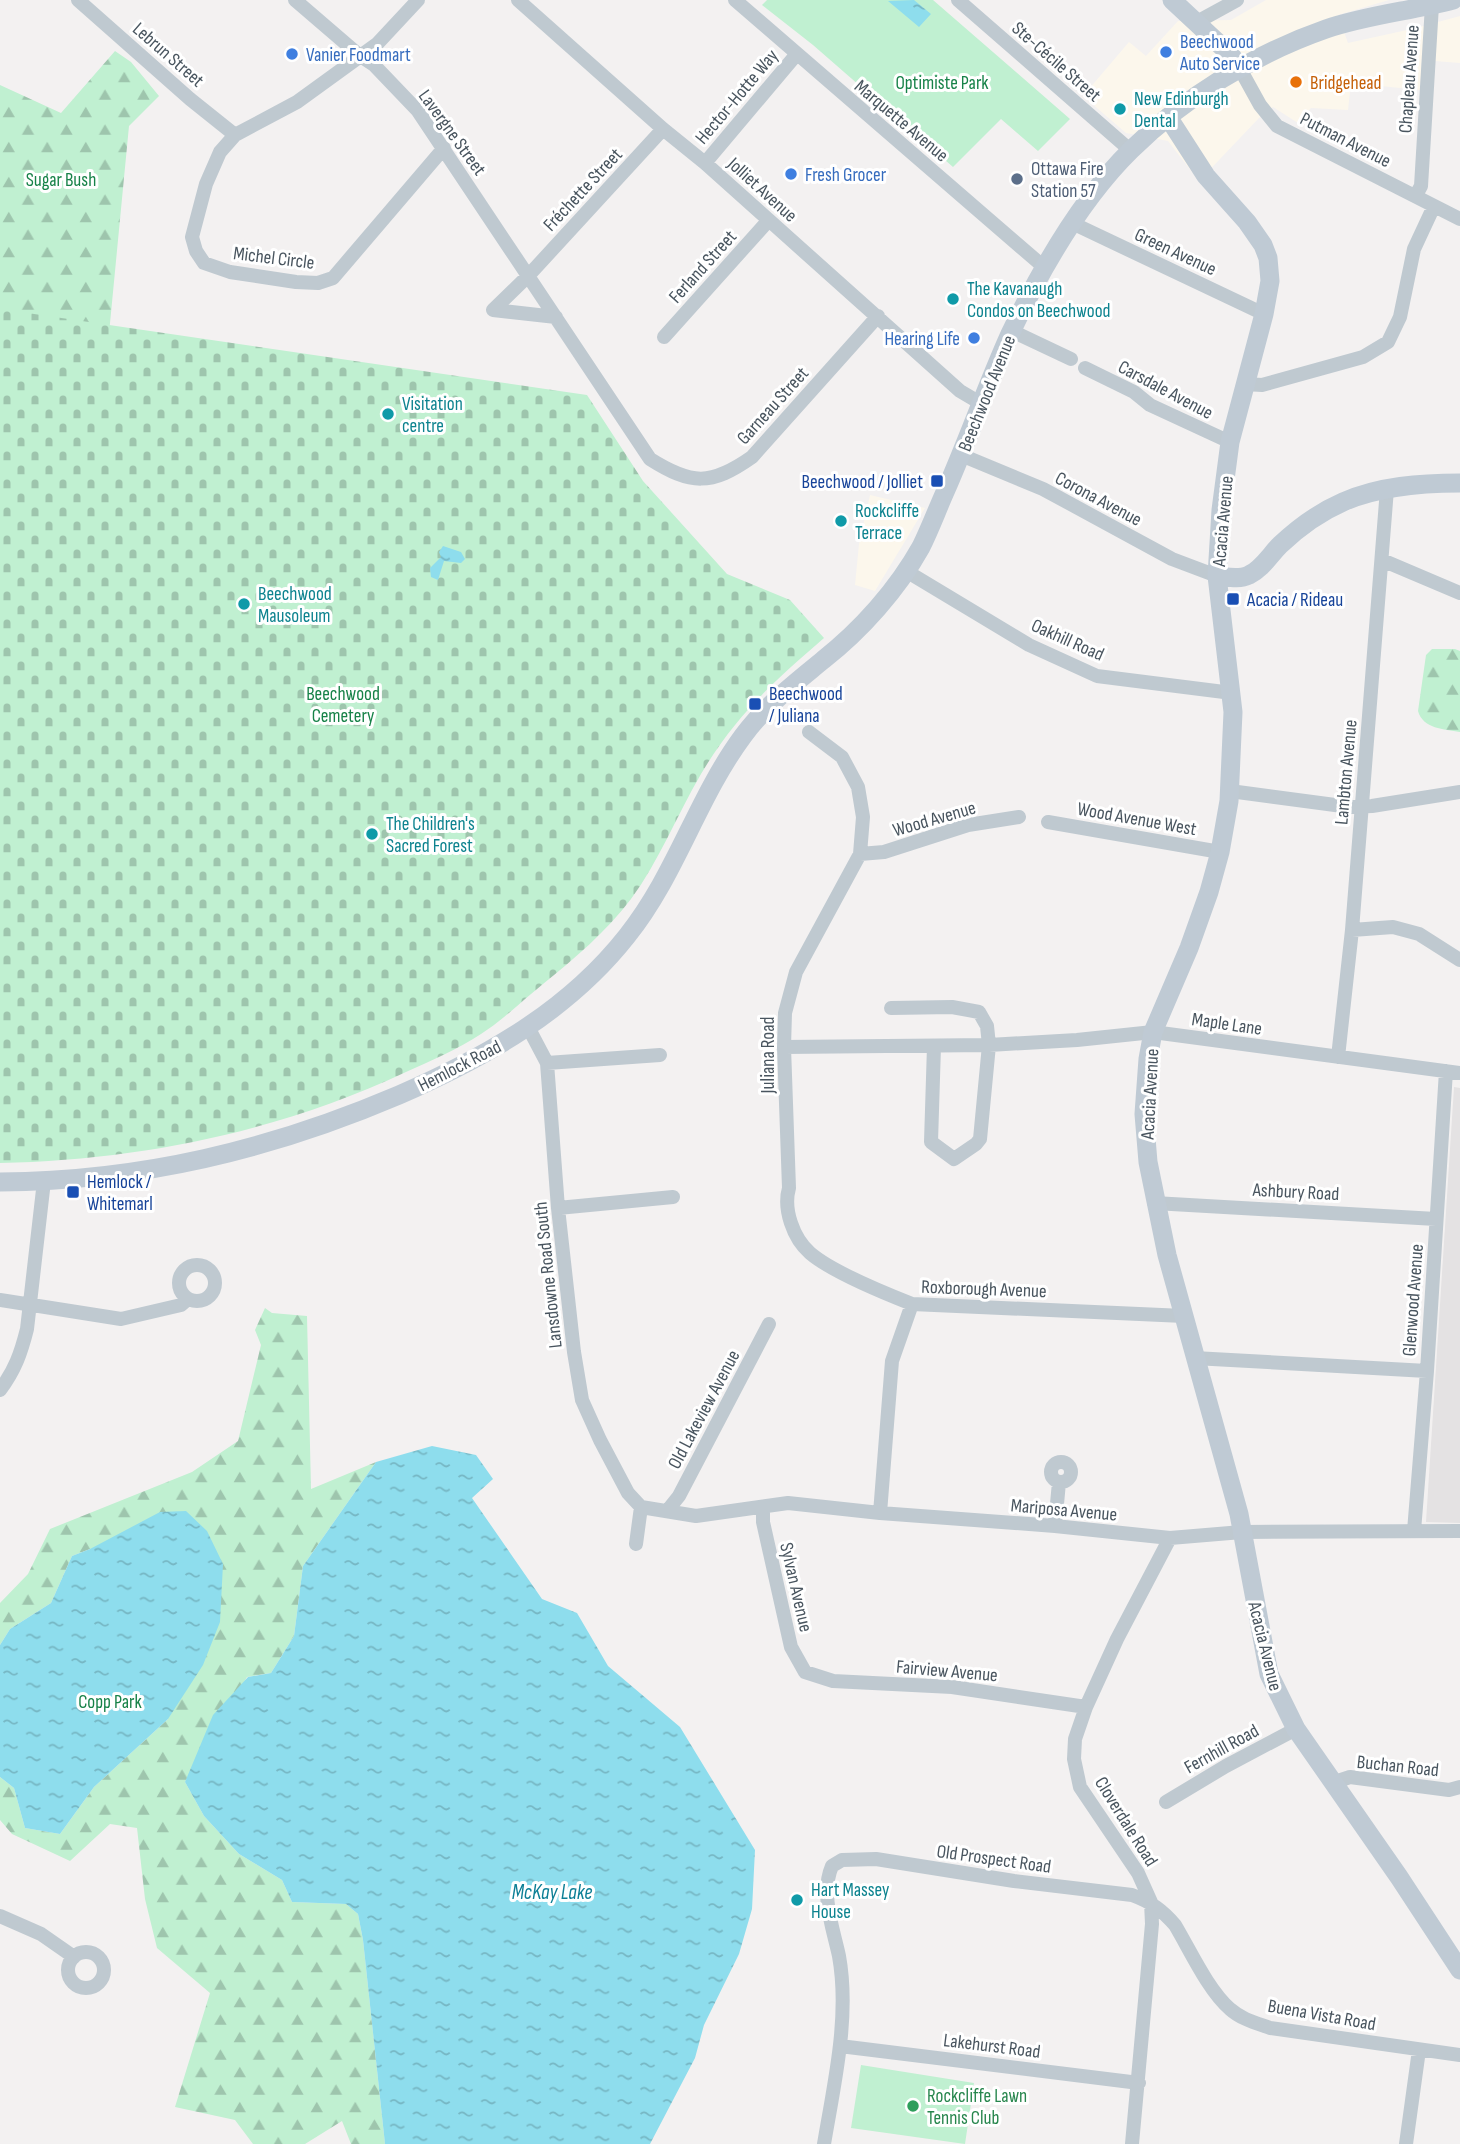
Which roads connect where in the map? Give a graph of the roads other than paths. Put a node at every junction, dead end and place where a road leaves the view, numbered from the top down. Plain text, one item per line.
1 (78, 0) edge
2 (295, 0) edge
3 (418, 0) edge
4 (518, 0) edge
5 (735, 0) edge
6 (958, 0) edge
7 (1172, 0) edge
8 (1237, 0) edge
9 (1453, 0) edge
10 (1432, 5) junction
11 (1197, 22) junction
12 (359, 55) junction
13 (796, 55) junction
14 (1239, 67) junction
15 (1168, 117) junction
16 (663, 129) junction
17 (235, 135) junction
18 (444, 148) junction
19 (1130, 150) junction
20 (705, 163) junction
21 (1416, 195) junction
22 (1434, 206) junction
23 (1460, 219) edge
24 (768, 221) junction
25 (1072, 223) junction
26 (1045, 268) junction
27 (528, 276) junction
28 (1264, 314) junction
29 (878, 316) junction
30 (556, 317) junction
31 (1012, 331) junction
32 (664, 337) dead end
33 (1071, 359) dead end
34 (1085, 368) dead end
35 (1245, 384) junction
36 (982, 404) junction
37 (1230, 442) junction
38 (961, 455) junction
39 (674, 474) joint
40 (1460, 483) edge
41 (1387, 489) junction
42 (1382, 560) junction
43 (906, 571) junction
44 (1217, 576) junction
45 (1460, 593) edge
46 (1232, 693) junction
47 (765, 710) joint
48 (809, 732) dead end
49 (1230, 790) junction
50 (1460, 792) edge
51 (1362, 805) junction
52 (1019, 817) dead end
53 (1048, 822) dead end
54 (1220, 852) junction
55 (860, 854) junction
56 (1352, 930) junction
57 (1460, 960) edge
58 (891, 1008) dead end
59 (528, 1027) junction
60 (1153, 1032) junction
61 (989, 1045) junction
62 (934, 1046) junction
63 (784, 1047) junction
64 (660, 1055) dead end
65 (1338, 1057) junction
66 (547, 1063) junction
67 (1453, 1072) edge
68 (44, 1181) junction
69 (0, 1182) edge
70 (673, 1197) dead end
71 (1154, 1203) junction
72 (558, 1208) junction
73 (1436, 1219) junction
74 (188, 1299) dead end
75 (0, 1300) edge
76 (30, 1303) junction
77 (912, 1304) junction
78 (1184, 1316) junction
79 (769, 1324) dead end
80 (1194, 1358) junction
81 (1427, 1371) junction
82 (0, 1390) edge
83 (1059, 1482) dead end
84 (641, 1507) junction
85 (763, 1507) junction
86 (667, 1511) junction
87 (880, 1513) junction
88 (1055, 1526) junction
89 (1414, 1531) junction
90 (1460, 1531) edge
91 (1242, 1532) junction
92 (1170, 1538) junction
93 (636, 1544) dead end
94 (805, 1672) joint
95 (1086, 1707) junction
96 (1296, 1729) junction
97 (1332, 1783) junction
98 (1460, 1787) edge
99 (1166, 1802) dead end
100 (1151, 1902) junction
101 (0, 1916) edge
102 (74, 1957) dead end
103 (1460, 1970) edge
104 (840, 2046) junction
105 (1419, 2050) junction
106 (1460, 2055) edge
107 (1139, 2082) junction
108 (824, 2144) edge
109 (1132, 2144) edge
110 (1406, 2144) edge

1 - 17 street, Lebrun Street
2 - 12 street, Lavergne Street
3 - 12 street, Michel Circle
4 - 16 street, Jolliet Avenue
5 - 13 street, Marquette Avenue
6 - 19 street, Ste-Cécile Street
7 - 11 street
8 - 11 street
9 - 10 street, Beechwood Avenue
10 - 14 street, Beechwood Avenue
10 - 21 street, Chapleau Avenue
11 - 14 street
12 - 17 street, Michel Circle
12 - 18 street, Lavergne Street
13 - 20 street, Hector-Hotte Way
13 - 26 street, Marquette Avenue
14 - 15 street, Beechwood Avenue
14 - 21 street, Putman Avenue
15 - 19 street, Beechwood Avenue
15 - 28 street, Acacia Avenue
16 - 20 street, Jolliet Avenue
16 - 27 street, Fréchette Street
17 - 18 street, Michel Circle
18 - 27 street, Lavergne Street
19 - 25 street, Beechwood Avenue
20 - 24 street, Jolliet Avenue
21 - 22 street, Putman Avenue
22 - 23 street, Putman Avenue
22 - 35 street
24 - 29 street, Jolliet Avenue
24 - 32 street, Ferland Street
25 - 26 street, Beechwood Avenue
25 - 28 street, Green Avenue
26 - 31 street, Beechwood Avenue
27 - 30 street, Lavergne Street
27 - 30 street
28 - 35 street, Acacia Avenue
29 - 36 street, Jolliet Avenue
29 - 39 street, Garneau Street
30 - 39 street, Lavergne Street
31 - 33 street
31 - 36 street, Beechwood Avenue
34 - 37 street, Carsdale Avenue
35 - 37 street, Acacia Avenue
36 - 38 street, Beechwood Avenue
37 - 44 street, Acacia Avenue
38 - 43 street, Beechwood Avenue
38 - 44 street, Corona Avenue
40 - 41 street
41 - 42 street, Lambton Avenue
41 - 44 street
42 - 45 street
42 - 51 street, Lambton Avenue
43 - 46 street, Oakhill Road
43 - 47 street, Beechwood Avenue
44 - 46 street, Acacia Avenue
46 - 49 street, Acacia Avenue
47 - 59 street, Hemlock Road
48 - 55 street, Juliana Road
49 - 51 street
49 - 54 street, Acacia Avenue
50 - 51 street
51 - 56 street, Lambton Avenue
52 - 55 street, Wood Avenue
53 - 54 street, Wood Avenue West
54 - 60 street, Acacia Avenue
55 - 63 street, Juliana Road
56 - 57 street
56 - 65 street, Lambton Avenue
58 - 61 street
59 - 66 street, Lansdowne Road South
59 - 68 street, Hemlock Road
60 - 61 street, Maple Lane
60 - 65 street, Maple Lane
60 - 71 street, Acacia Avenue
61 - 62 street, Maple Lane
61 - 62 street
62 - 63 street, Maple Lane
63 - 77 street, Juliana Road
64 - 66 street
65 - 67 street, Maple Lane
66 - 72 street, Lansdowne Road South
67 - 73 street, Glenwood Avenue
68 - 69 street, Hemlock Road
68 - 76 street
70 - 72 street
71 - 73 street, Ashbury Road
71 - 78 street, Acacia Avenue
72 - 84 street, Lansdowne Road South
73 - 81 street, Glenwood Avenue
74 - 76 street
75 - 76 street
76 - 82 street
77 - 78 street, Roxborough Avenue
77 - 87 street, Roxborough Avenue
78 - 80 street, Acacia Avenue
79 - 86 street, Old Lakeview Avenue
80 - 81 street
80 - 91 street, Acacia Avenue
81 - 89 street, Glenwood Avenue
83 - 88 street
84 - 86 street
84 - 93 street
85 - 86 street, Mariposa Avenue
85 - 87 street, Mariposa Avenue
85 - 94 street, Sylvan Avenue
87 - 88 street, Mariposa Avenue
88 - 92 street, Mariposa Avenue
89 - 90 street, Mariposa Avenue
89 - 91 street, Mariposa Avenue
91 - 92 street, Mariposa Avenue
91 - 96 street, Acacia Avenue
92 - 95 street, Cloverdale Road
94 - 95 street, Fairview Avenue
95 - 100 street, Cloverdale Road
96 - 97 street, Acacia Avenue
96 - 99 street, Fernhill Road
97 - 98 street, Buchan Road
97 - 103 street, Acacia Avenue
100 - 104 street, Old Prospect Road
100 - 105 street, Buena Vista Road
100 - 107 street, Cloverdale Road
101 - 102 street
104 - 107 street, Lakehurst Road
104 - 108 street
105 - 106 street, Buena Vista Road
105 - 110 street
107 - 109 street, Cloverdale Road

